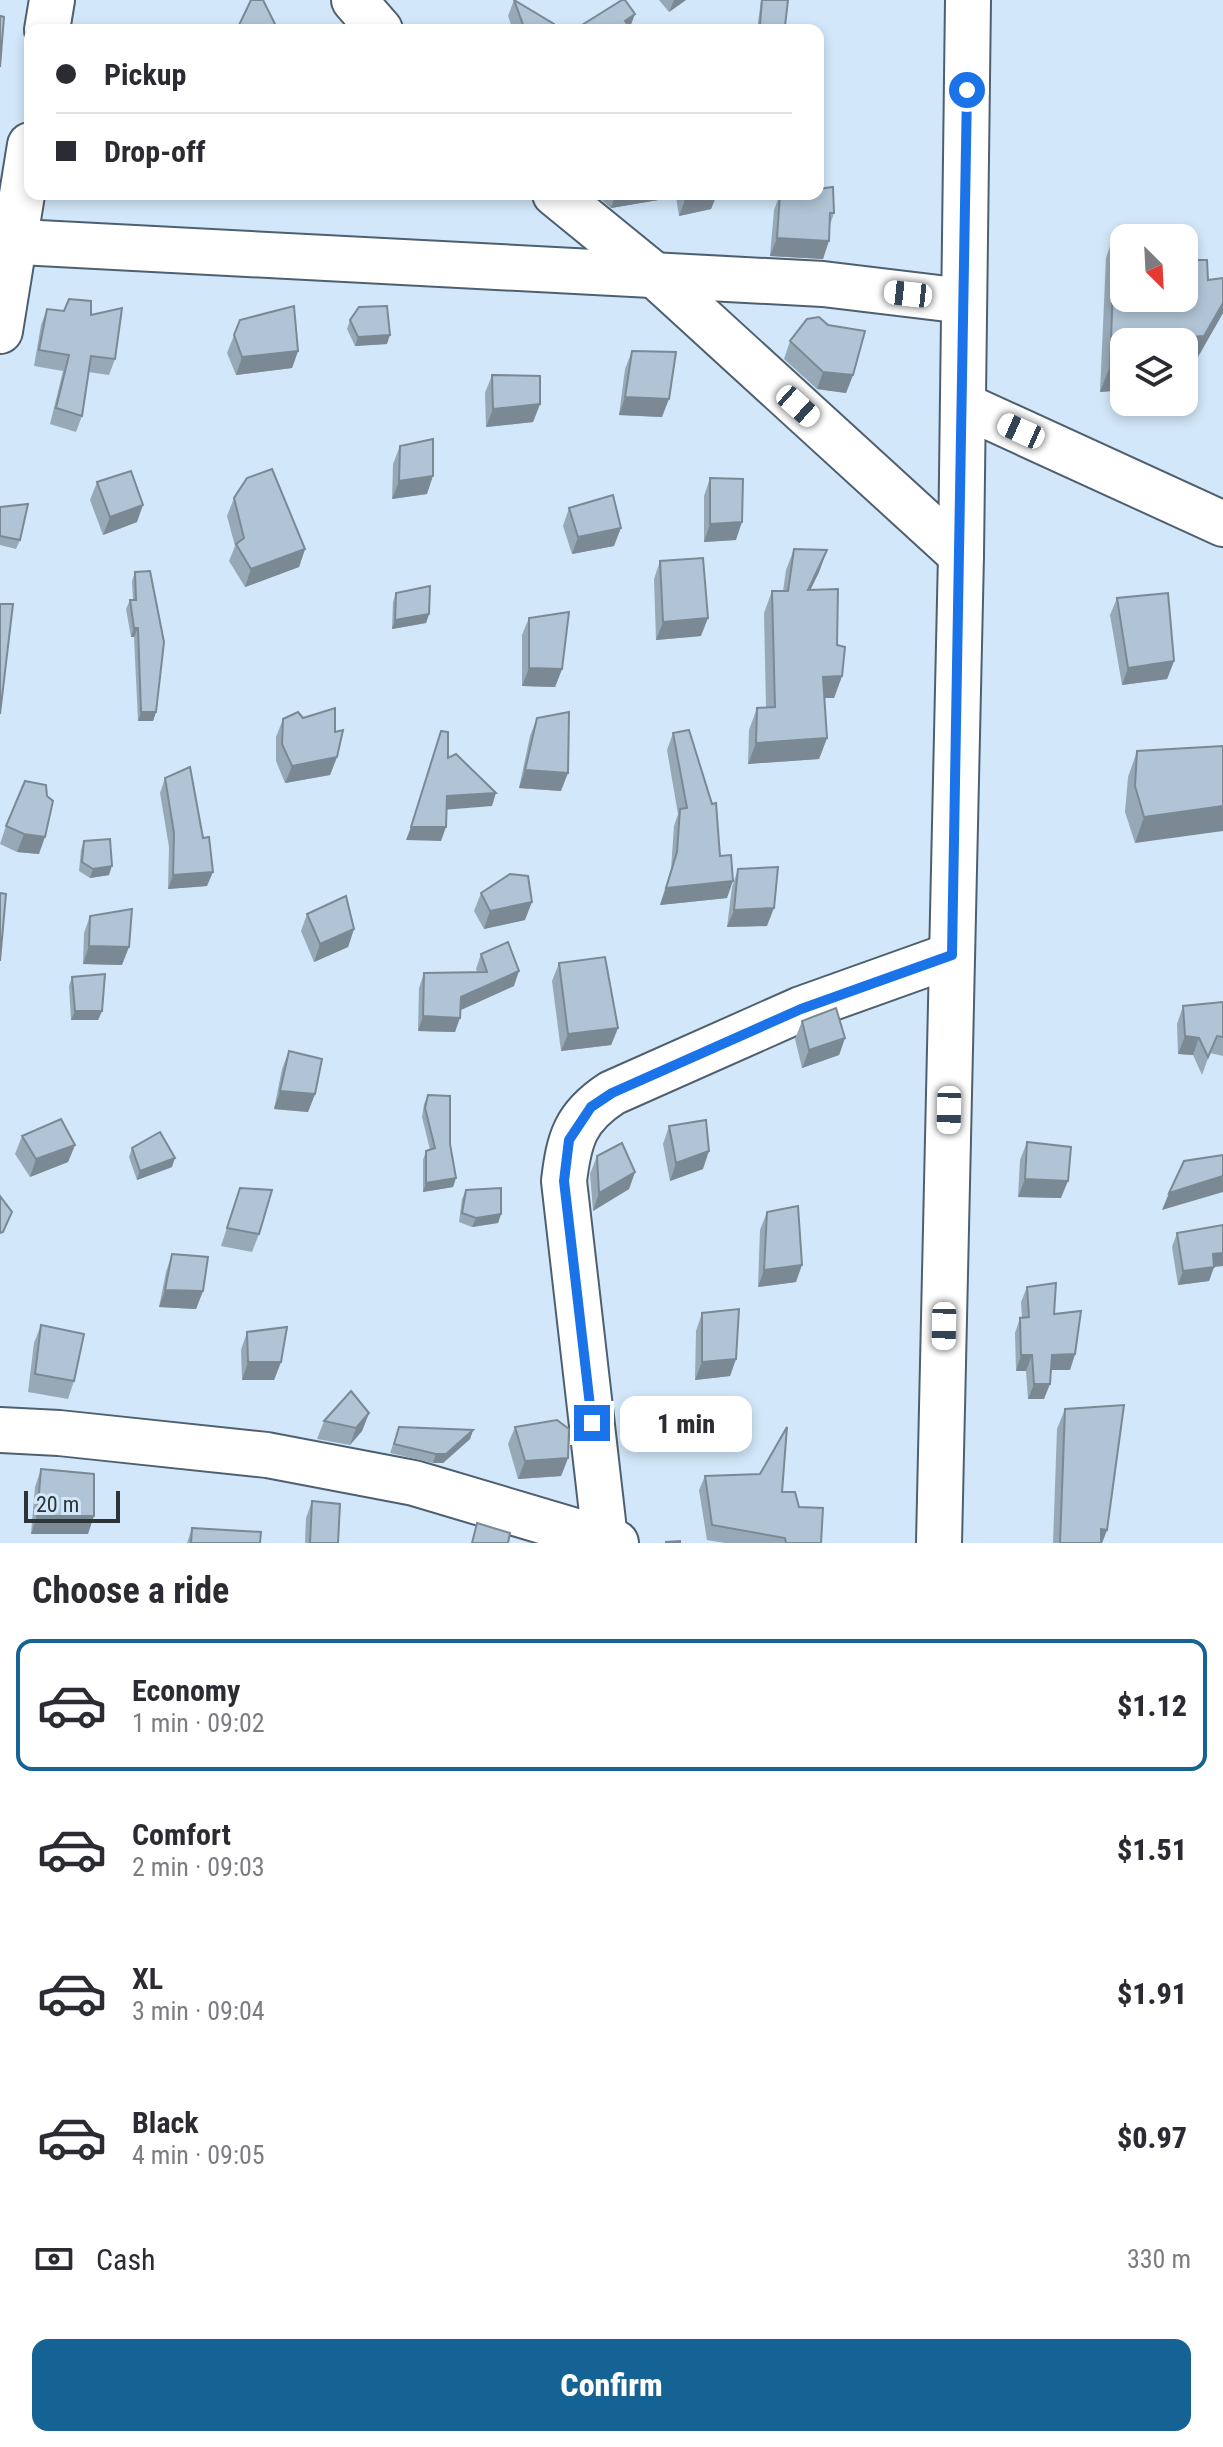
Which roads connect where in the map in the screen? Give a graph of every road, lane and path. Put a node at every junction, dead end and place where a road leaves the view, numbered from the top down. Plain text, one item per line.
1 (52, 0) edge
2 (354, 0) edge
3 (968, 0) edge
4 (48, 24) edge
5 (375, 24) edge
6 (24, 171) edge
7 (562, 200) edge
8 (8, 242) edge
9 (658, 278) junction
10 (964, 301) junction
11 (0, 331) edge
12 (963, 405) junction
13 (1223, 524) edge
14 (961, 555) junction
15 (952, 955) junction
16 (0, 1430) edge
17 (610, 1541) edge
18 (939, 1543) edge

1 - 4 street
2 - 5 street
3 - 10 street
6 - 8 street
7 - 9 street
8 - 9 street
8 - 11 street
9 - 10 street
9 - 14 street
10 - 12 street
12 - 13 street
12 - 14 street
14 - 15 street
15 - 17 street
15 - 18 street
16 - 17 street

